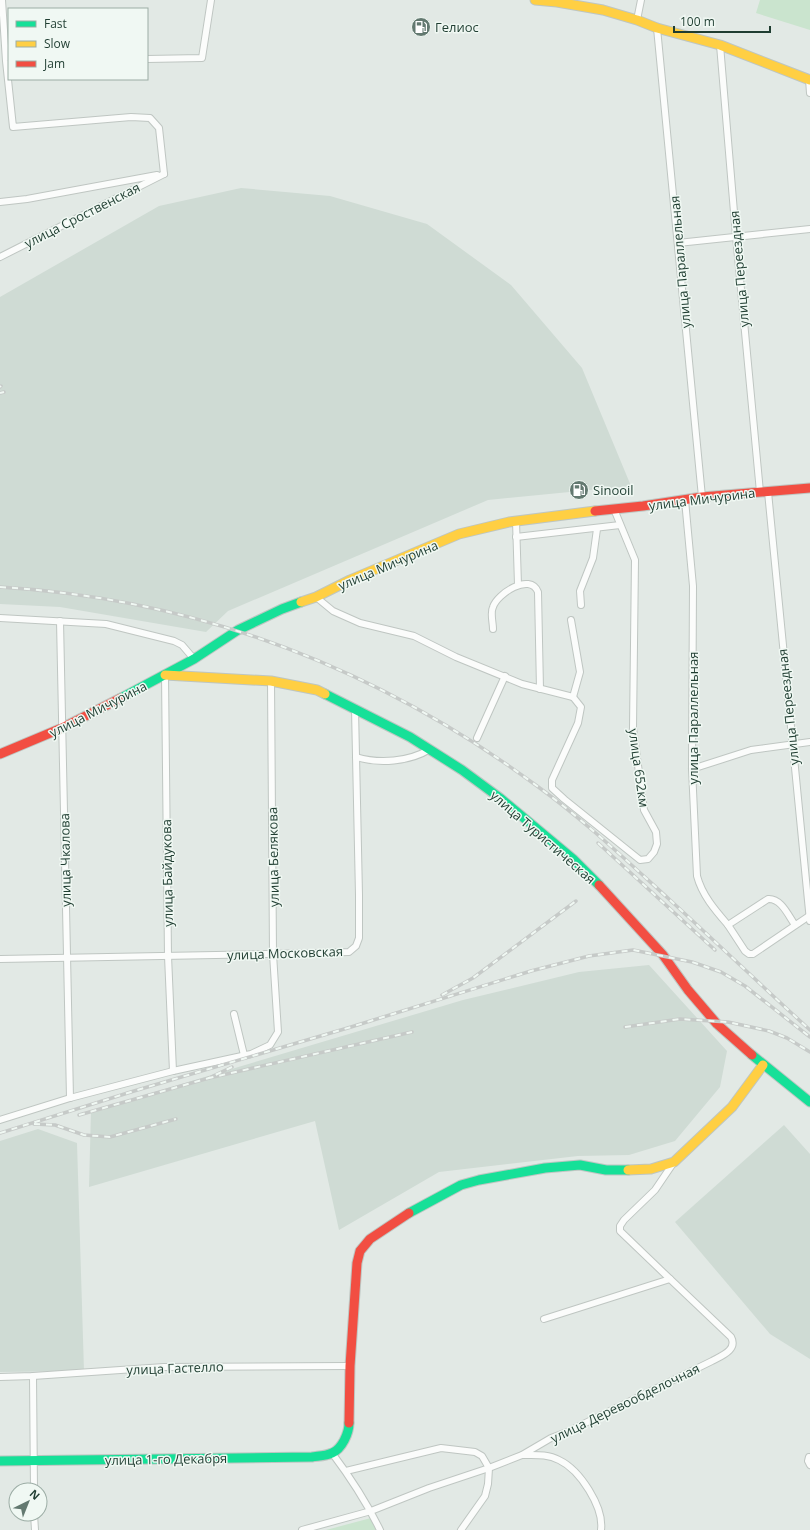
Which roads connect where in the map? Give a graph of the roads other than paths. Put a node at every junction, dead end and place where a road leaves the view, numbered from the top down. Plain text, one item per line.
1 (2, 0) edge
2 (211, 0) edge
3 (535, 0) edge
4 (641, 0) edge
5 (637, 20) junction
6 (658, 28) junction
7 (720, 46) junction
8 (148, 59) edge
9 (5, 61) edge
10 (809, 80) edge
11 (810, 92) edge
12 (164, 174) junction
13 (0, 202) edge
14 (810, 229) edge
15 (736, 236) junction
16 (678, 243) junction
17 (0, 257) edge
18 (810, 488) edge
19 (764, 492) junction
20 (702, 497) junction
21 (685, 500) junction
22 (614, 509) junction
23 (516, 521) junction
24 (620, 526) junction
25 (597, 529) junction
26 (516, 537) junction
27 (518, 585) junction
28 (316, 597) junction
29 (581, 605) dead end
30 (0, 618) edge
31 (571, 620) dead end
32 (60, 621) junction
33 (493, 629) dead end
34 (194, 659) junction
35 (165, 675) junction
36 (505, 676) junction
37 (271, 681) junction
38 (540, 689) junction
39 (573, 696) junction
40 (355, 709) junction
41 (62, 728) junction
42 (477, 738) dead end
43 (810, 742) edge
44 (792, 744) junction
45 (430, 749) junction
46 (0, 754) edge
47 (356, 757) junction
48 (692, 769) junction
49 (809, 919) edge
50 (728, 925) junction
51 (795, 925) junction
52 (274, 954) junction
53 (168, 956) junction
54 (66, 957) junction
55 (0, 959) edge
56 (234, 1014) dead end
57 (244, 1055) junction
58 (763, 1065) junction
59 (173, 1071) junction
60 (70, 1098) junction
61 (810, 1102) edge
62 (0, 1120) edge
63 (674, 1162) junction
64 (670, 1279) junction
65 (544, 1319) dead end
66 (350, 1366) junction
67 (33, 1376) junction
68 (0, 1377) edge
69 (332, 1453) junction
70 (522, 1455) junction
71 (809, 1457) dead end
72 (0, 1461) edge
73 (33, 1461) junction
74 (810, 1465) edge
75 (489, 1468) junction
76 (346, 1471) junction
77 (34, 1482) edge
78 (371, 1511) junction
79 (302, 1530) edge
80 (380, 1530) edge
81 (461, 1530) edge
82 (601, 1530) edge

1 - 9 street
2 - 8 street
3 - 5 main road
4 - 5 street
5 - 6 main road
6 - 7 main road
6 - 16 street, улица Параллельная
7 - 10 main road
7 - 15 street, улица Переездная
9 - 12 street
10 - 11 street
12 - 13 street
12 - 17 street, улица Сроственская
14 - 15 street
15 - 16 street
15 - 19 street, улица Переездная
16 - 20 street, улица Параллельная
18 - 19 main road, улица Мичурина
19 - 20 main road, улица Мичурина
19 - 44 street, улица Переездная
20 - 21 main road, улица Мичурина
21 - 22 main road, улица Мичурина
21 - 48 street, улица Параллельная
22 - 23 main road, улица Мичурина
22 - 24 street, улица 652км
23 - 26 street
23 - 28 main road, улица Мичурина
24 - 25 street
24 - 39 street, улица 652км
25 - 26 street
25 - 29 street
26 - 27 street
27 - 33 street
27 - 38 street
28 - 34 main road, улица Мичурина
28 - 36 street
30 - 32 street
31 - 39 street
32 - 34 street
32 - 41 street, улица Чкалова
34 - 35 main road, улица Мичурина
35 - 37 main road, улица Туристическая
35 - 41 main road, улица Мичурина
35 - 53 street, улица Байдукова
36 - 38 street
36 - 42 street
37 - 40 main road, улица Туристическая
37 - 52 street, улица Белякова
38 - 39 street
40 - 45 main road, улица Туристическая
40 - 47 street, улица Московская
41 - 46 main road, улица Мичурина
41 - 54 street, улица Чкалова
43 - 44 street
44 - 48 street
44 - 49 street, улица Переездная
45 - 47 street
45 - 58 main road, улица Туристическая
47 - 52 street, улица Московская
48 - 50 street, улица Параллельная
49 - 51 street
50 - 51 street
50 - 51 street, улица Параллельная
52 - 53 street, улица Московская
52 - 57 street, улица Белякова
53 - 54 street, улица Московская
53 - 59 street, улица Байдукова
54 - 55 street, улица Московская
54 - 60 street, улица Чкалова
56 - 57 street
57 - 59 street
58 - 61 main road, улица Туристическая
58 - 63 main road
59 - 60 street
60 - 62 street
63 - 64 street
63 - 66 main road
64 - 65 street
64 - 70 street, улица Деревообделочная
66 - 67 street, улица Гастелло
66 - 69 main road
67 - 68 street, улица Гастелло
67 - 73 street
69 - 73 main road, улица 1-го Декабря
69 - 76 street
70 - 75 street, улица Деревообделочная
70 - 82 street
71 - 74 street
72 - 73 main road, улица 1-го Декабря
73 - 77 street
75 - 76 street
75 - 78 street, улица Деревообделочная
75 - 81 street
76 - 78 street
78 - 79 street, улица Деревообделочная
78 - 80 street

